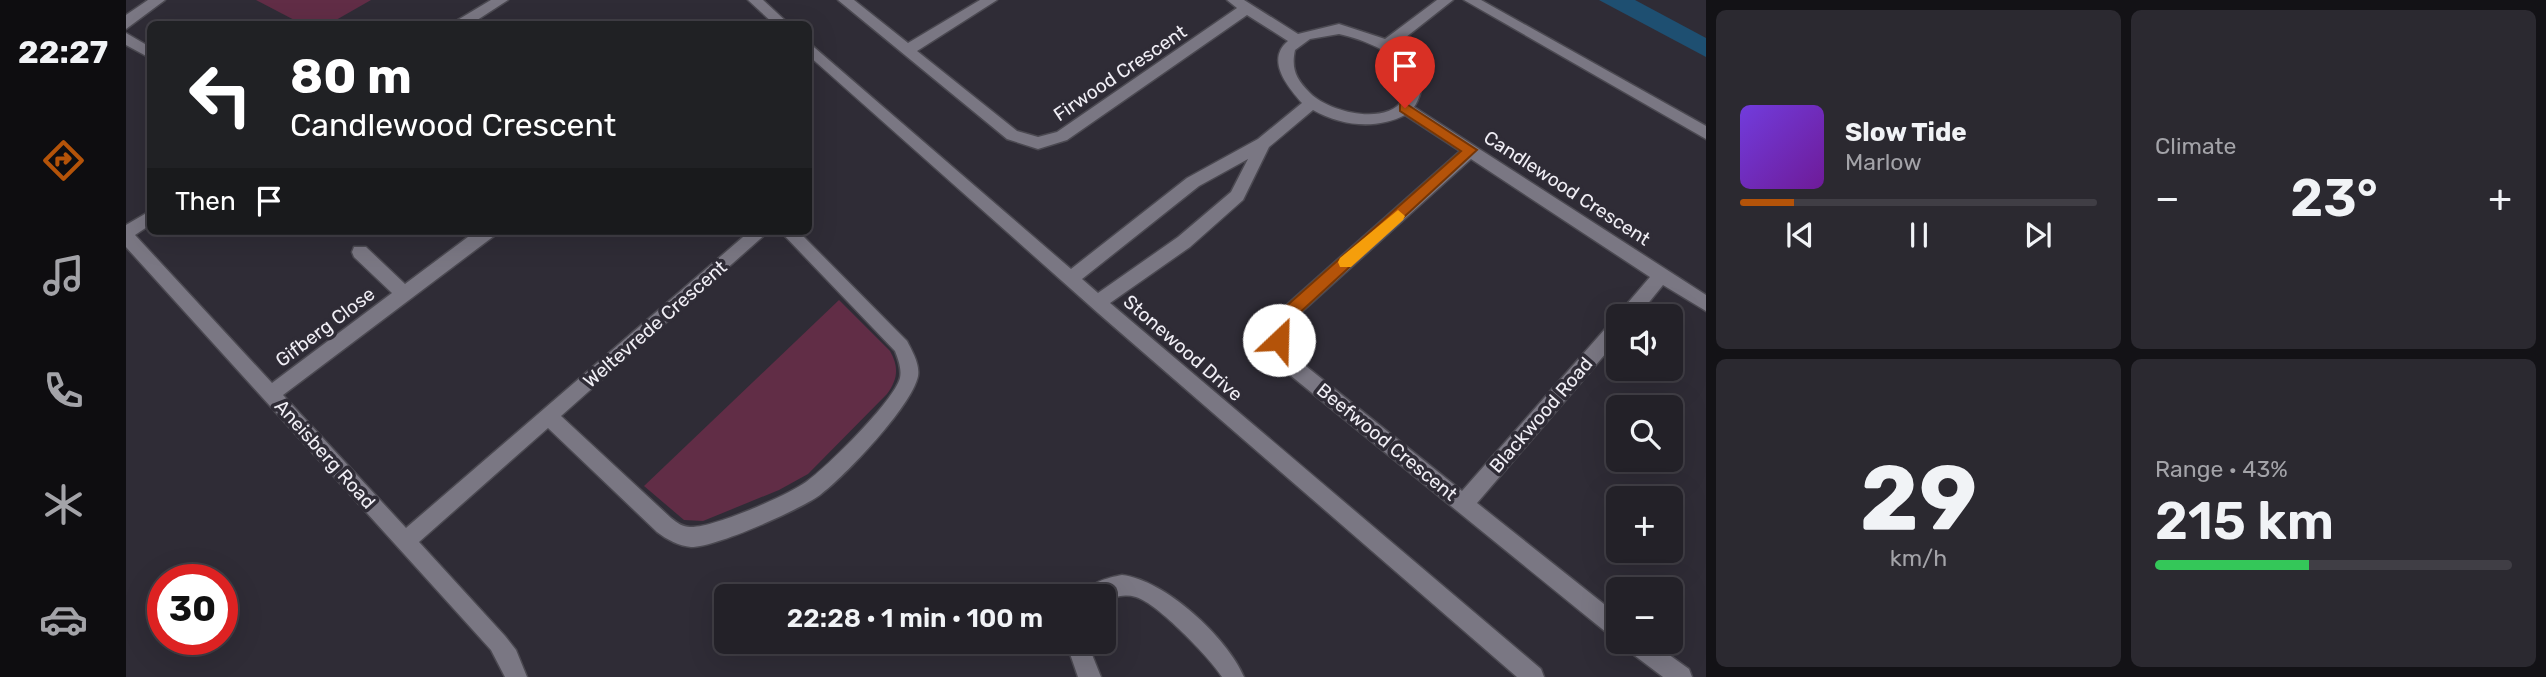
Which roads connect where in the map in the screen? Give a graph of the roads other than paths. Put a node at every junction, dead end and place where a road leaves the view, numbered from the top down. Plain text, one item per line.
1 (158, 0) edge
2 (501, 0) edge
3 (755, 0) edge
4 (845, 0) edge
5 (990, 0) edge
6 (1446, 0) edge
7 (1471, 0) edge
8 (1241, 4) edge
9 (466, 21) edge
10 (779, 21) edge
11 (126, 24) edge
12 (126, 38) edge
13 (1297, 40) junction
14 (1387, 45) junction
15 (907, 50) junction
16 (812, 51) edge
17 (147, 52) edge
18 (1311, 104) junction
19 (1405, 108) junction
20 (1706, 133) edge
21 (1263, 143) junction
22 (1470, 150) junction
23 (147, 219) edge
24 (126, 234) edge
25 (483, 235) edge
26 (756, 235) edge
27 (792, 235) edge
28 (360, 252) dead end
29 (1662, 275) junction
30 (1071, 278) junction
31 (404, 294) junction
32 (1099, 302) junction
33 (1637, 304) edge
34 (1706, 304) edge
35 (1606, 340) edge
36 (271, 394) junction
37 (548, 416) junction
38 (1463, 504) junction
39 (405, 541) junction
40 (1116, 586) edge
41 (1606, 620) edge
42 (1079, 654) edge
43 (1649, 654) edge
44 (516, 677) edge
45 (1090, 677) edge
46 (1233, 677) edge
47 (1533, 677) edge
48 (1681, 677) edge

1 - 11 street
2 - 9 street
3 - 10 street
4 - 15 street, Firwood Crescent
5 - 15 street
6 - 14 street
7 - 20 street
8 - 13 street
8 - 15 street, Firwood Crescent
12 - 17 street
13 - 14 street
13 - 18 street
14 - 19 street
16 - 30 street, Stonewood Drive
18 - 19 street
18 - 21 street
19 - 22 street, Candlewood Crescent
21 - 30 street
21 - 32 street
22 - 29 street, Candlewood Crescent
22 - 38 street, Beefwood Crescent
23 - 24 street
24 - 36 street, Aneisberg Road
25 - 31 street, Gifberg Close
26 - 37 street, Weltevrede Crescent
27 - 37 street
28 - 31 street, Gifberg Close
29 - 33 street
29 - 34 street, Candlewood Crescent
30 - 32 street, Stonewood Drive
31 - 36 street, Gifberg Close
32 - 47 street, Stonewood Drive
35 - 38 street, Blackwood Road
36 - 39 street, Aneisberg Road
37 - 39 street, Weltevrede Crescent
38 - 41 street, Beefwood Crescent
39 - 44 street, Aneisberg Road
40 - 46 street
42 - 45 street
43 - 48 street

